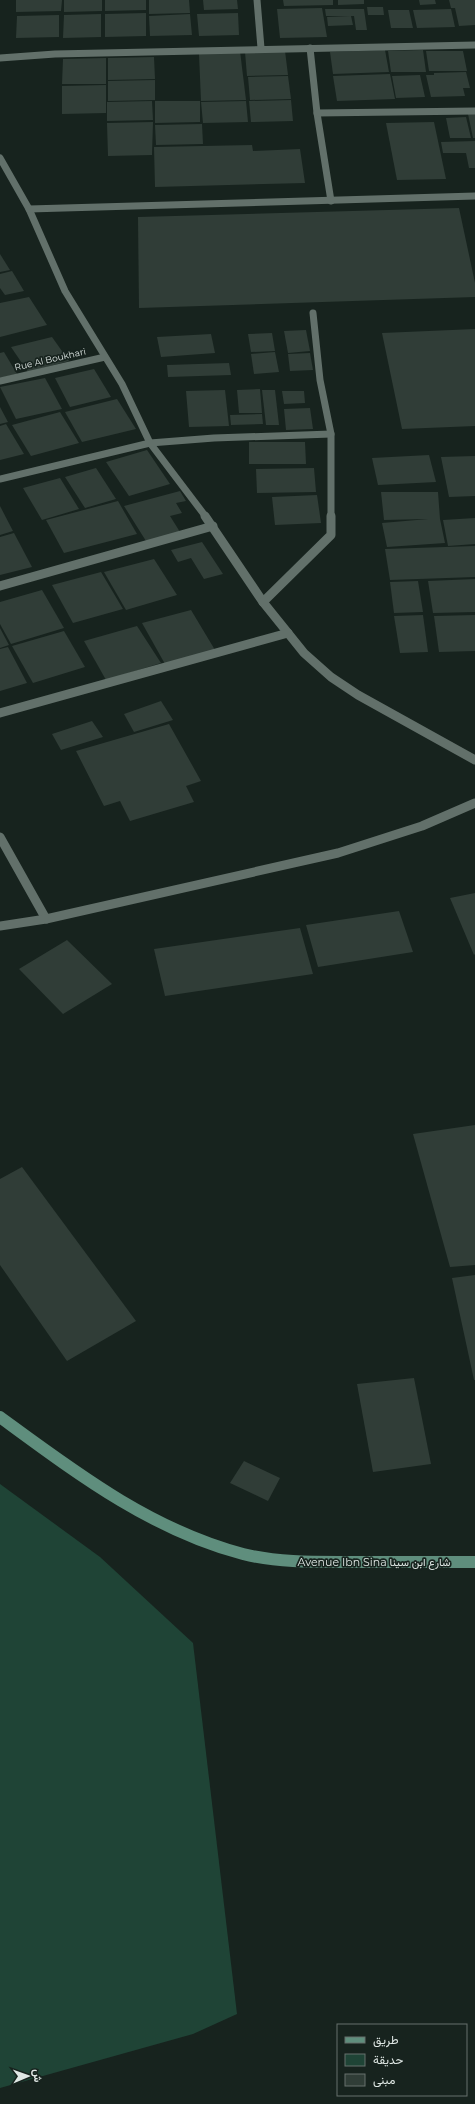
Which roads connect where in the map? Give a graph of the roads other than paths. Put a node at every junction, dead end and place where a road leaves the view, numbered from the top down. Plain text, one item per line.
1 (257, 0) edge
2 (475, 45) edge
3 (261, 48) junction
4 (310, 48) junction
5 (0, 58) edge
6 (475, 111) edge
7 (317, 113) junction
8 (0, 158) edge
9 (475, 196) edge
10 (331, 201) junction
11 (30, 209) junction
12 (312, 313) dead end
13 (105, 357) junction
14 (0, 381) edge
15 (331, 434) junction
16 (150, 443) junction
17 (0, 478) edge
18 (213, 526) junction
19 (0, 586) edge
20 (263, 602) junction
21 (288, 633) junction
22 (0, 713) edge
23 (475, 760) edge
24 (475, 803) edge
25 (0, 838) edge
26 (46, 919) junction
27 (0, 926) edge
28 (0, 1417) edge
29 (475, 1562) edge

1 - 3 street
2 - 4 street
3 - 4 street
3 - 5 street
4 - 7 street
6 - 7 street
7 - 10 street
8 - 11 street
9 - 10 street
10 - 11 street
11 - 13 street
12 - 15 street
13 - 14 street, Rue Al Boukhari
13 - 16 street
15 - 16 street
15 - 20 street
16 - 17 street
16 - 18 street
18 - 19 street
18 - 20 street
20 - 21 street
21 - 22 street
21 - 23 street
24 - 26 street
25 - 26 street
26 - 27 street
28 - 29 street, Avenue Ibn Sina شارع ابن سينا

